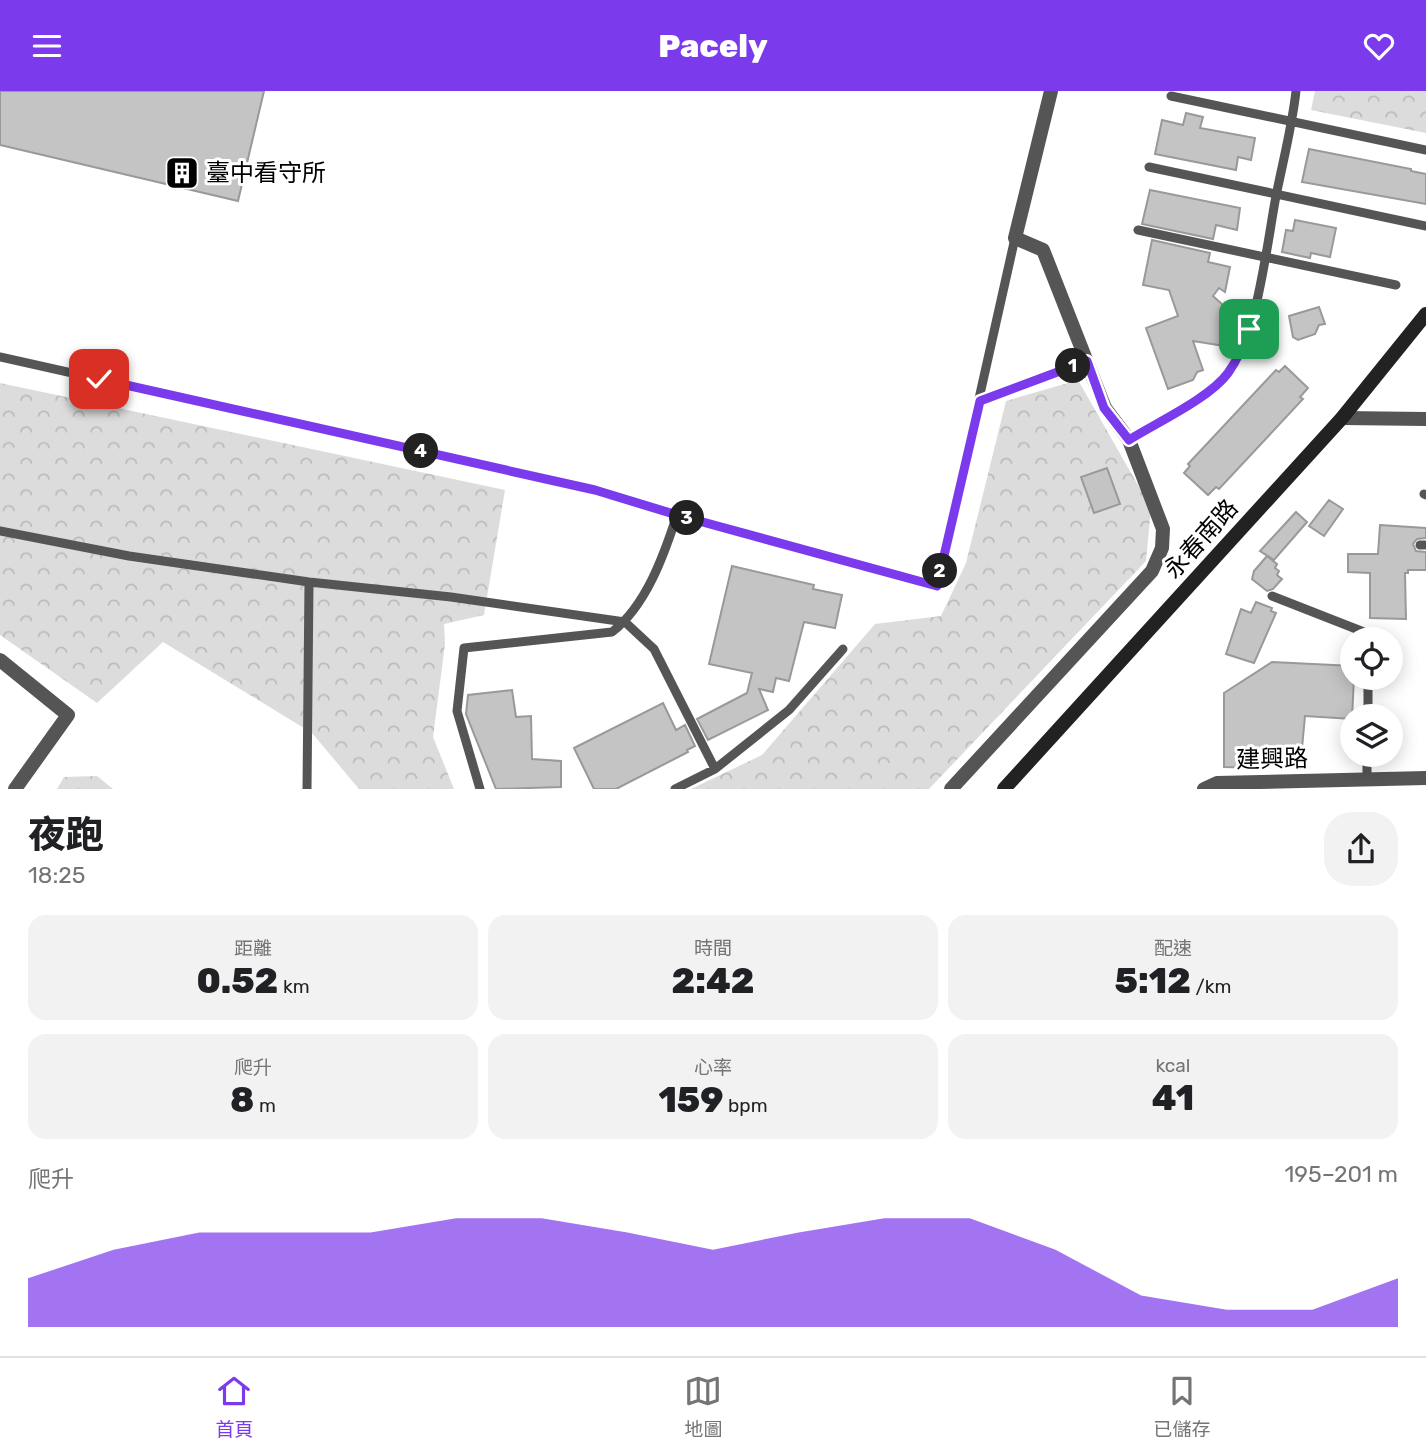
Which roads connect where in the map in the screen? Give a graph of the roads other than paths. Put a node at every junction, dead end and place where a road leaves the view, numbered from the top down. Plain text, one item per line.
1 (1051, 91) edge
2 (1296, 91) edge
3 (1171, 96) dead end
4 (1293, 121) junction
5 (1426, 150) edge
6 (1149, 167) dead end
7 (1276, 196) junction
8 (1426, 226) edge
9 (1138, 230) dead end
10 (1015, 238) junction
11 (1266, 258) junction
12 (1396, 285) dead end
13 (1426, 314) edge
14 (0, 357) edge
15 (1087, 361) junction
16 (980, 401) junction
17 (1342, 418) junction
18 (1426, 419) edge
19 (1129, 440) junction
20 (677, 515) junction
21 (0, 531) edge
22 (309, 582) junction
23 (1272, 596) dead end
24 (625, 622) junction
25 (1350, 627) edge
26 (843, 649) dead end
27 (0, 660) edge
28 (1367, 767) edge
29 (715, 769) junction
30 (1426, 778) edge
31 (1367, 780) junction
32 (15, 789) edge
33 (307, 789) edge
34 (481, 789) edge
35 (675, 789) edge
36 (951, 789) edge
37 (1004, 789) edge
38 (1204, 789) edge

1 - 10 street
2 - 4 lane
3 - 4 lane
4 - 5 lane
4 - 7 lane
6 - 7 lane
7 - 8 lane
7 - 11 lane
9 - 11 lane
10 - 15 street
10 - 16 lane
11 - 12 lane
11 - 19 lane
13 - 17 street, 永春南路
14 - 20 lane
15 - 16 lane
15 - 19 street
16 - 20 lane
17 - 18 street
17 - 37 street, 永春南路
19 - 36 street
20 - 24 lane
21 - 22 lane
22 - 24 lane
22 - 33 lane
23 - 25 lane
24 - 29 lane
24 - 34 lane
26 - 29 lane
27 - 32 street
28 - 31 lane
29 - 35 lane
30 - 31 street, 建興路
31 - 38 street, 建興路

